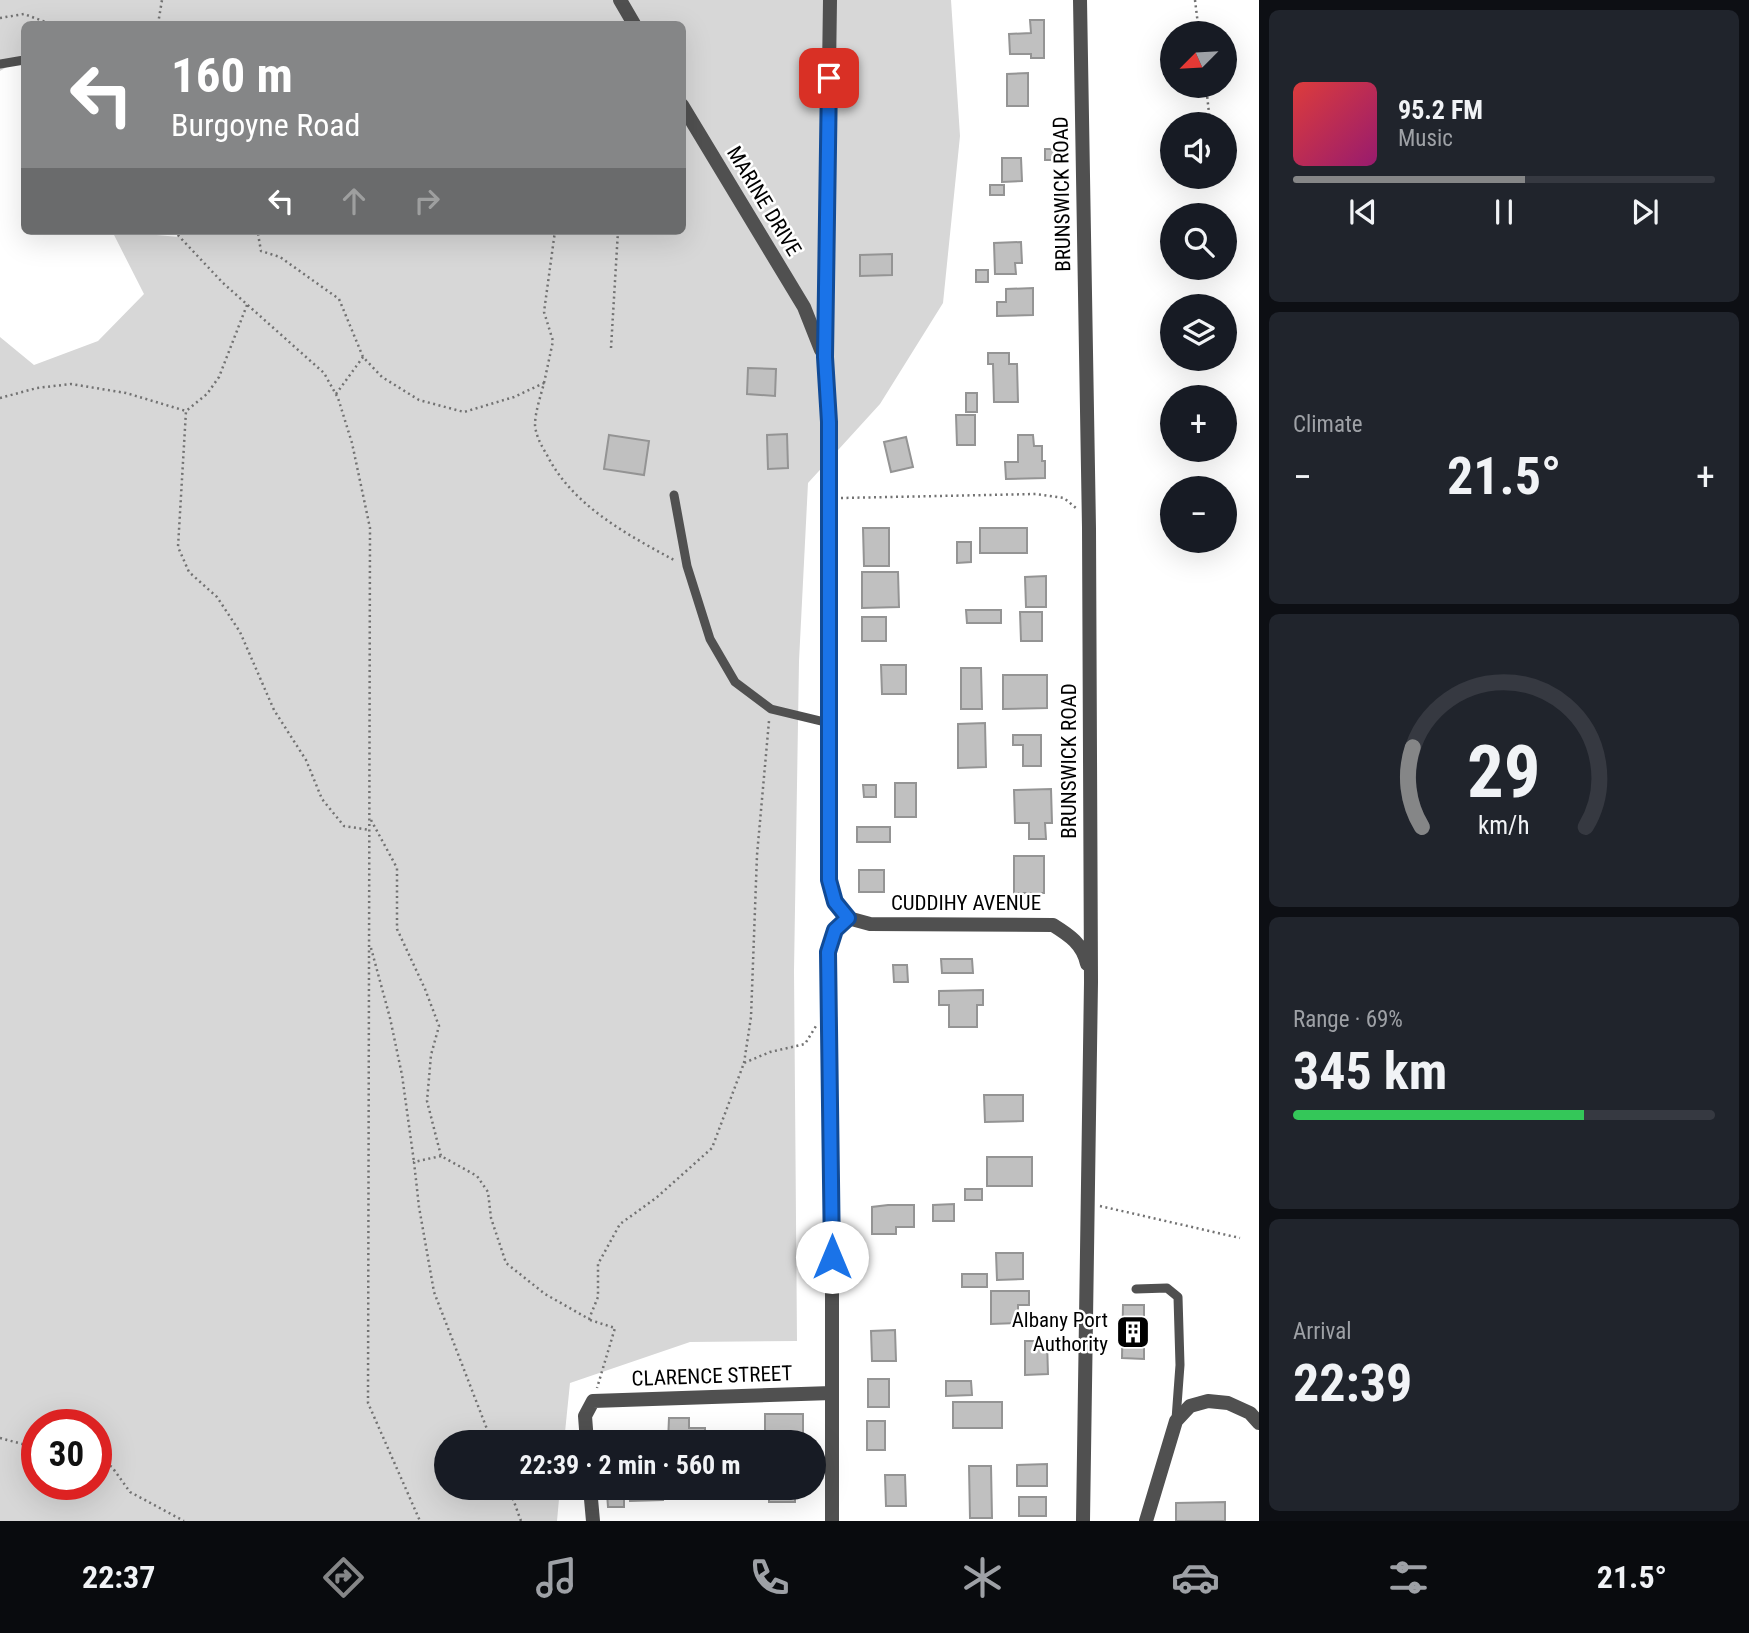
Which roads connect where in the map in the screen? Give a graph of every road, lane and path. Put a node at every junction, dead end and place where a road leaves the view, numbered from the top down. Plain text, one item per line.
1 (162, 0) edge
2 (620, 0) edge
3 (830, 0) edge
4 (1080, 0) edge
5 (1195, 0) edge
6 (0, 18) edge
7 (43, 21) edge
8 (158, 21) edge
9 (632, 21) edge
10 (1198, 21) edge
11 (21, 60) edge
12 (0, 64) edge
13 (686, 112) edge
14 (178, 235) edge
15 (258, 235) edge
16 (554, 235) edge
17 (618, 235) edge
18 (247, 305) junction
19 (611, 348) dead end
20 (363, 357) junction
21 (825, 357) junction
22 (544, 383) junction
23 (336, 394) junction
24 (0, 398) edge
25 (186, 411) junction
26 (674, 495) dead end
27 (834, 498) dead end
28 (1089, 528) junction
29 (687, 566) junction
30 (771, 709) junction
31 (829, 723) junction
32 (370, 817) junction
33 (370, 830) junction
34 (848, 918) junction
35 (370, 945) junction
36 (1091, 982) junction
37 (816, 1027) dead end
38 (744, 1063) junction
39 (441, 1156) junction
40 (414, 1162) junction
41 (1097, 1205) dead end
42 (1240, 1238) dead end
43 (1136, 1289) dead end
44 (589, 1319) junction
45 (832, 1393) junction
46 (593, 1401) junction
47 (1176, 1421) junction
48 (1259, 1423) edge
49 (487, 1430) edge
50 (586, 1430) edge
51 (0, 1438) edge
52 (21, 1444) edge
53 (112, 1467) edge
54 (513, 1500) edge
55 (591, 1500) edge
56 (184, 1521) edge
57 (420, 1521) edge
58 (521, 1521) edge
59 (593, 1521) edge
60 (832, 1521) edge
61 (1083, 1521) edge
62 (1146, 1521) edge

1 - 8 path
2 - 9 street
3 - 21 street
4 - 28 street, BRUNSWICK ROAD
5 - 10 path
6 - 7 path
11 - 12 lane
13 - 21 street, MARINE DRIVE
14 - 18 path
15 - 20 path
16 - 22 path
17 - 19 path
18 - 23 path
18 - 25 path
20 - 22 path
20 - 23 path
21 - 31 street
22 - 29 path
23 - 32 path
24 - 25 path
25 - 33 path
26 - 29 lane
27 - 28 path
28 - 36 street, BRUNSWICK ROAD
29 - 30 lane
30 - 31 lane
30 - 38 path
31 - 34 street
32 - 33 path
32 - 39 path
33 - 35 path
34 - 36 street, CUDDIHY AVENUE
34 - 45 street
35 - 40 path
35 - 57 path
36 - 61 street, BRUNSWICK ROAD
37 - 38 path
38 - 44 path
39 - 40 path
39 - 44 path
40 - 49 path
41 - 42 path
43 - 47 lane
44 - 46 path
45 - 46 street, CLARENCE STREET
45 - 60 street
46 - 50 street
47 - 48 street
47 - 62 street
51 - 52 path
53 - 56 path
54 - 58 path
55 - 59 street

